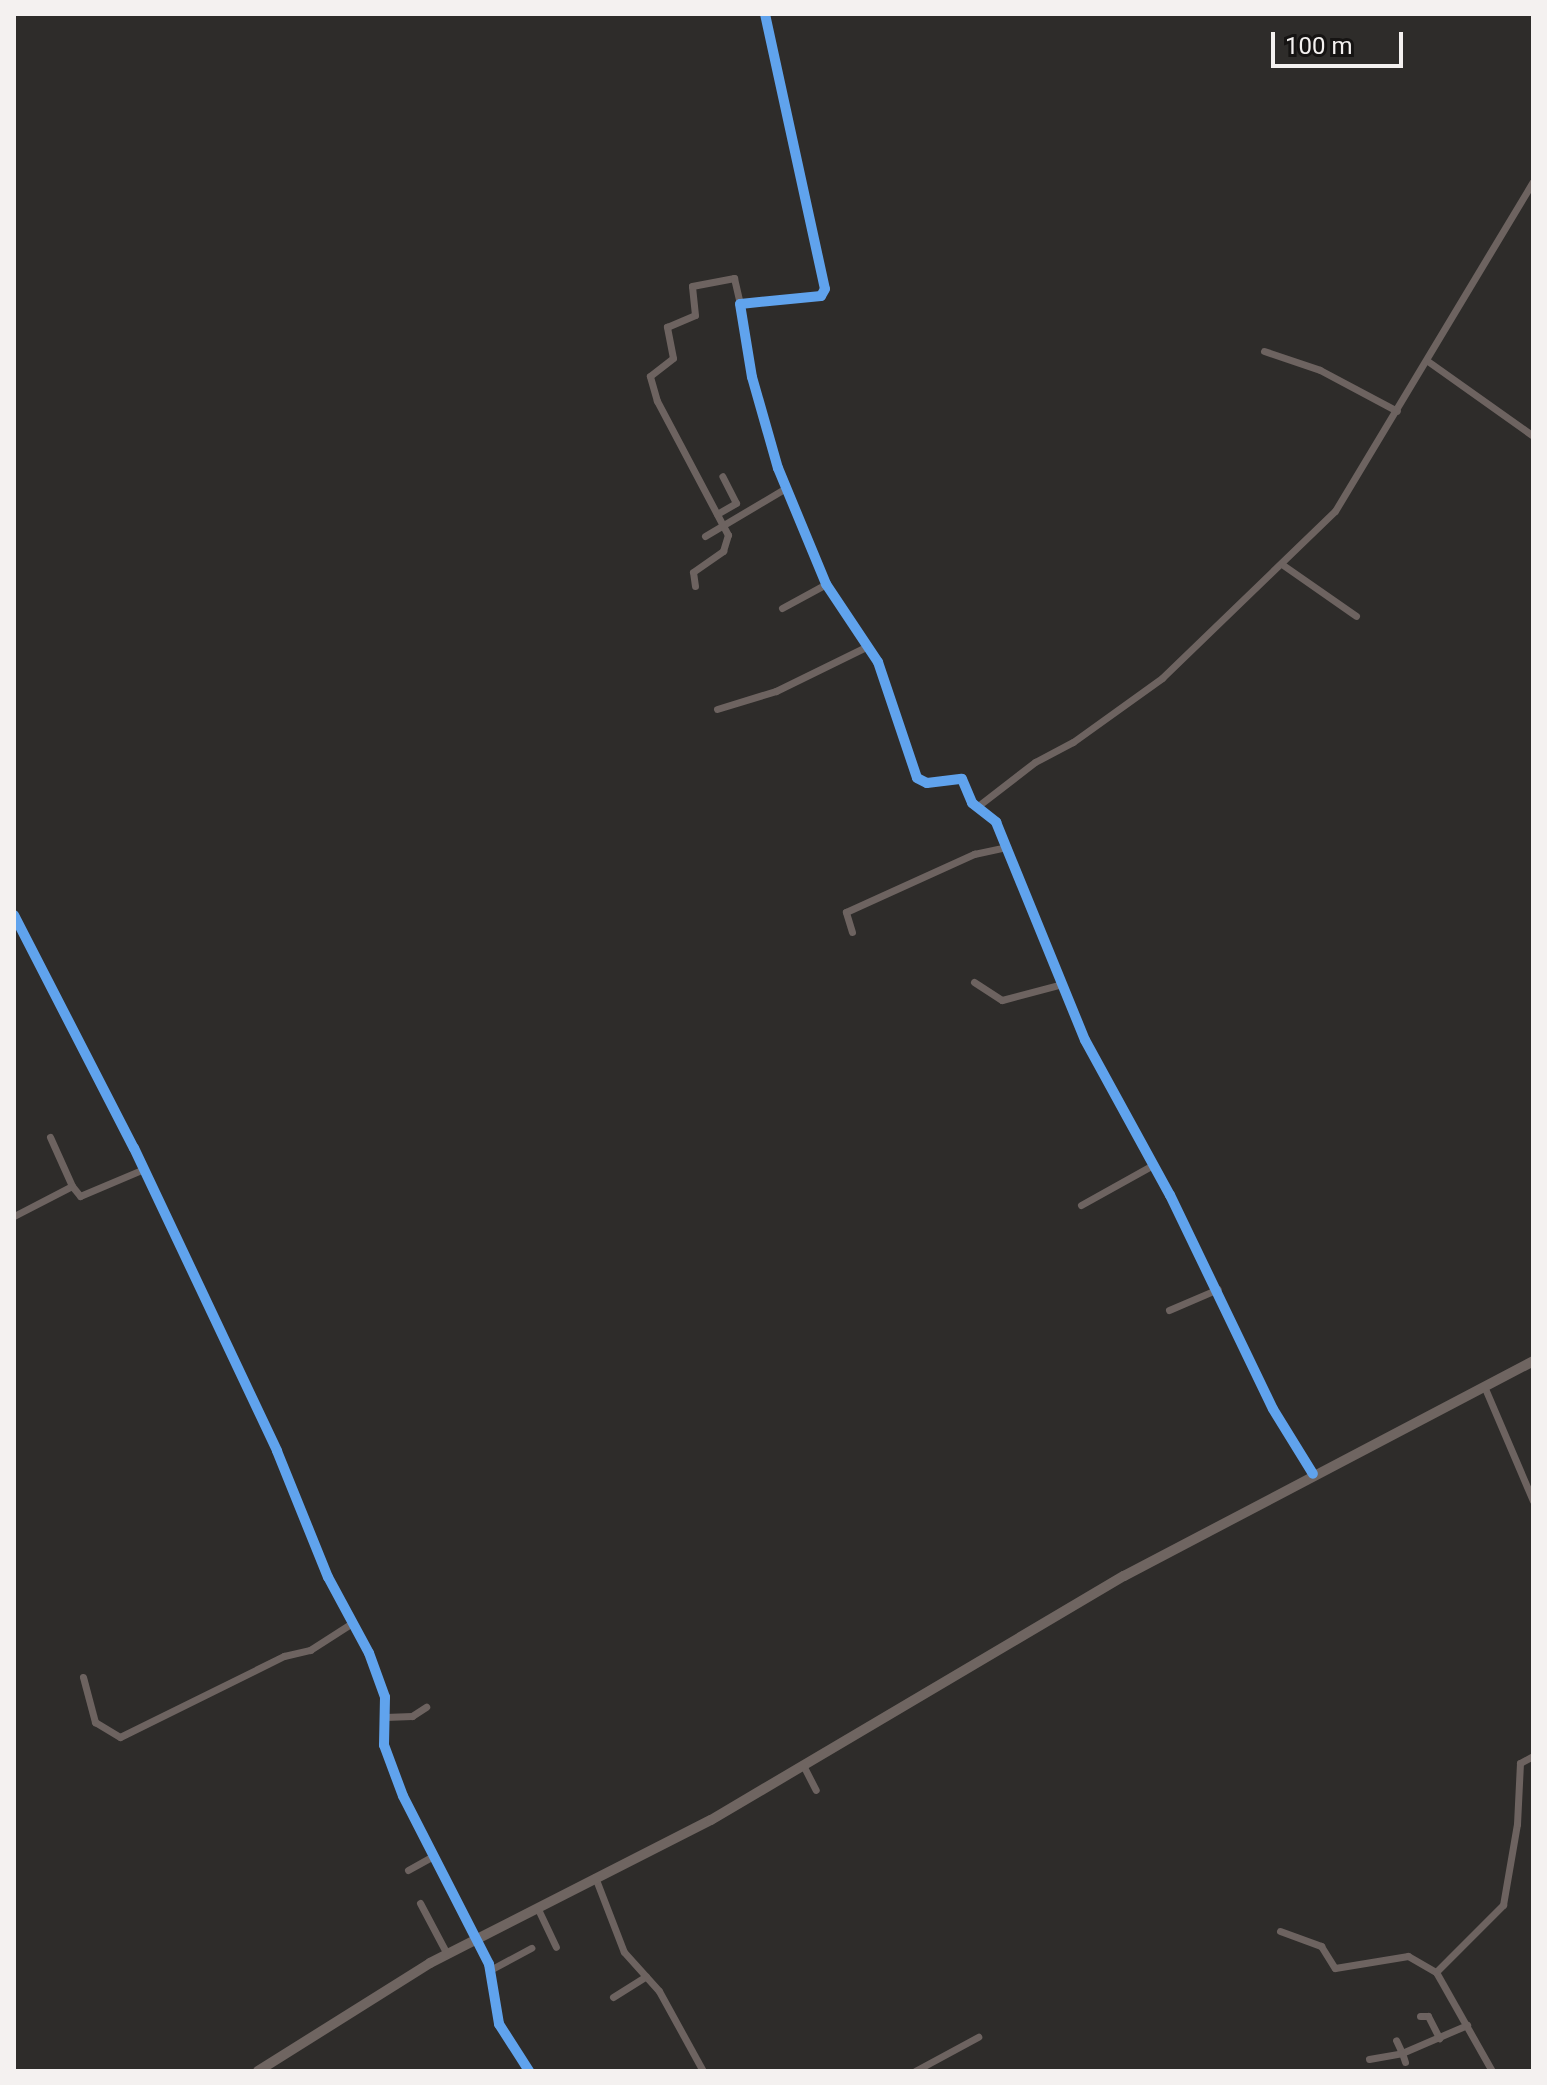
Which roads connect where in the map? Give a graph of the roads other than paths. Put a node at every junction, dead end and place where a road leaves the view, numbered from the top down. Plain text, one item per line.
1 (765, 14) edge
2 (1533, 182) edge
3 (740, 304) junction
4 (1264, 351) dead end
5 (1429, 362) junction
6 (1397, 411) junction
7 (1533, 436) edge
8 (722, 476) dead end
9 (786, 488) junction
10 (717, 514) junction
11 (723, 524) junction
12 (705, 536) dead end
13 (1283, 565) junction
14 (826, 584) junction
15 (695, 586) dead end
16 (782, 608) dead end
17 (1356, 616) dead end
18 (866, 647) junction
19 (717, 709) dead end
20 (978, 806) junction
21 (1007, 847) junction
22 (14, 915) edge
23 (852, 932) dead end
24 (974, 982) dead end
25 (1062, 984) junction
26 (50, 1137) dead end
27 (1153, 1165) junction
28 (144, 1169) junction
29 (72, 1186) junction
30 (1081, 1205) dead end
31 (14, 1216) edge
32 (1218, 1289) junction
33 (1169, 1310) dead end
34 (1533, 1361) edge
35 (1484, 1386) junction
36 (1313, 1474) junction
37 (1533, 1501) edge
38 (352, 1623) junction
39 (83, 1677) dead end
40 (426, 1707) dead end
41 (389, 1717) junction
42 (1533, 1756) edge
43 (803, 1765) junction
44 (816, 1790) dead end
45 (431, 1857) junction
46 (408, 1870) dead end
47 (595, 1877) junction
48 (420, 1903) dead end
49 (537, 1907) junction
50 (1280, 1931) dead end
51 (476, 1937) junction
52 (556, 1947) dead end
53 (531, 1948) dead end
54 (447, 1954) junction
55 (496, 1968) junction
56 (1436, 1972) junction
57 (646, 1976) junction
58 (613, 1997) dead end
59 (1420, 2016) dead end
60 (1467, 2025) junction
61 (978, 2037) dead end
62 (1439, 2038) junction
63 (1396, 2040) dead end
64 (1403, 2058) junction
65 (1369, 2059) dead end
66 (1488, 2070) edge
67 (258, 2071) edge
68 (529, 2071) edge
69 (703, 2071) edge
70 (915, 2071) edge

1 - 3 street
2 - 5 street
3 - 9 street
3 - 10 street
4 - 6 street
5 - 6 street
5 - 7 street
6 - 13 street
8 - 10 street
9 - 11 street
9 - 14 street
10 - 11 street
11 - 12 street
11 - 15 street
13 - 17 street
13 - 20 street
14 - 16 street
14 - 18 street
18 - 19 street
18 - 20 street
20 - 21 street
21 - 23 street
21 - 25 street
22 - 28 street
24 - 25 street
25 - 27 street
26 - 29 street
27 - 30 street
27 - 32 street
28 - 29 street
28 - 38 street
29 - 31 street
32 - 33 street
32 - 36 street
34 - 35 main road
35 - 36 main road
35 - 37 street
36 - 43 main road
38 - 39 street
38 - 41 street
40 - 41 street
41 - 45 street
42 - 56 street
43 - 44 street
43 - 47 main road
45 - 46 street
45 - 51 street
47 - 49 main road
47 - 57 street
48 - 54 street
49 - 51 main road
49 - 52 street
50 - 56 street
51 - 54 main road
51 - 55 street
53 - 55 street
54 - 67 main road
55 - 68 street
56 - 60 street
57 - 58 street
57 - 69 street
59 - 62 street
60 - 62 street
60 - 66 street
61 - 70 street
62 - 64 street
63 - 64 street
64 - 65 street

